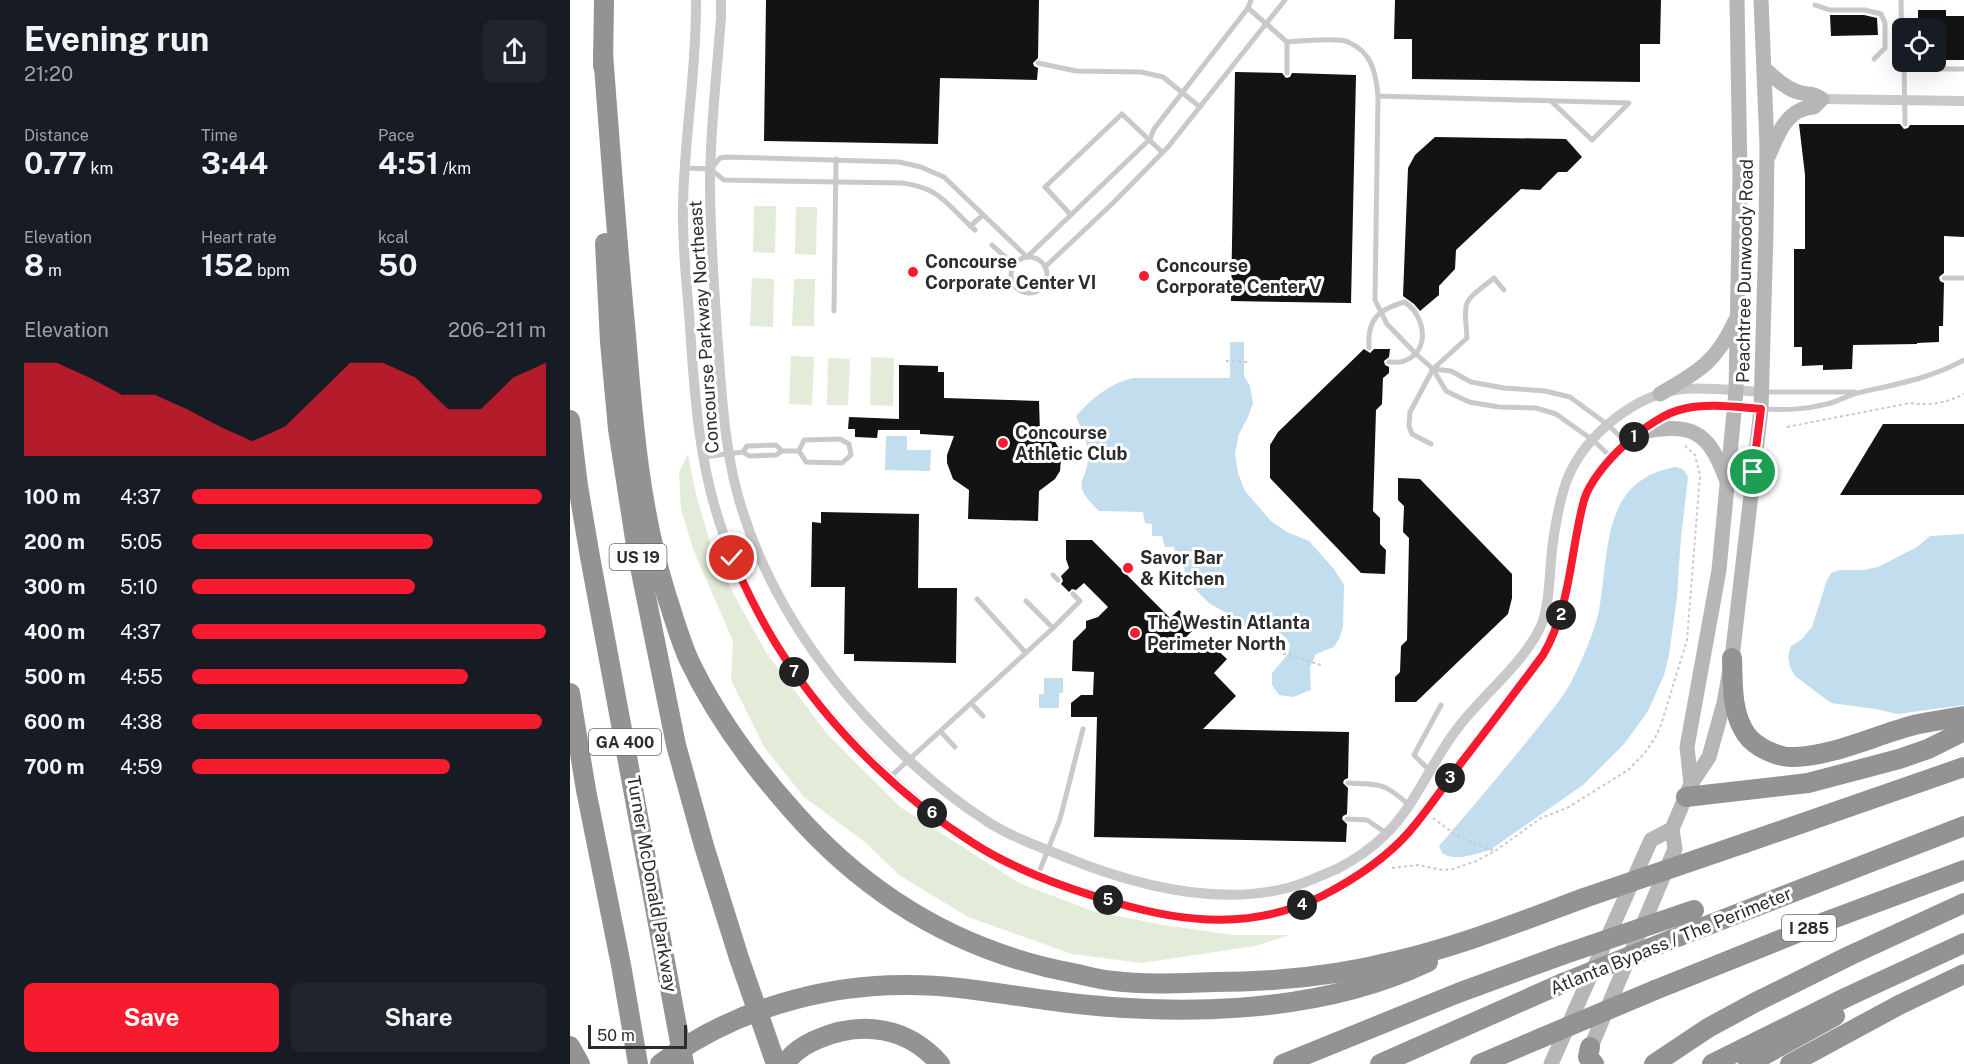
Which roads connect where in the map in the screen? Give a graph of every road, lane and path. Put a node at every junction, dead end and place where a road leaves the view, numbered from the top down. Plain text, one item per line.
1 (604, 0) edge
2 (696, 0) edge
3 (721, 0) edge
4 (1251, 0) edge
5 (1286, 0) edge
6 (1737, 0) edge
7 (1761, 0) edge
8 (1901, 0) edge
9 (1815, 5) dead end
10 (1248, 8) junction
11 (1901, 18) edge
12 (1266, 24) junction
13 (1287, 42) junction
14 (603, 53) junction
15 (1875, 58) dead end
16 (1038, 63) dead end
17 (1765, 69) junction
18 (1946, 69) edge
19 (1964, 69) edge
20 (1905, 72) edge
21 (1287, 73) dead end
22 (1182, 93) junction
23 (1377, 96) junction
24 (1822, 99) junction
25 (1551, 100) junction
26 (1906, 100) junction
27 (1964, 101) edge
28 (1200, 107) junction
29 (1905, 124) dead end
30 (1150, 140) junction
31 (1162, 152) junction
32 (836, 159) junction
33 (1766, 161) junction
34 (686, 168) junction
35 (710, 169) junction
36 (836, 181) junction
37 (983, 215) junction
38 (1071, 216) junction
39 (992, 245) dead end
40 (1027, 257) junction
41 (1014, 265) junction
42 (1045, 267) junction
43 (1944, 278) dead end
44 (1964, 278) edge
45 (1504, 290) dead end
46 (834, 311) dead end
47 (1381, 313) junction
48 (1737, 316) junction
49 (1369, 348) dead end
50 (1416, 354) junction
51 (1964, 360) edge
52 (1226, 362) dead end
53 (1247, 362) dead end
54 (1389, 362) dead end
55 (1433, 369) junction
56 (1736, 391) junction
57 (1762, 392) junction
58 (1859, 392) junction
59 (1660, 394) junction
60 (1964, 394) edge
61 (1734, 407) junction
62 (1761, 409) junction
63 (570, 420) edge
64 (1608, 425) junction
65 (1787, 427) dead end
66 (1640, 432) junction
67 (1594, 441) junction
68 (1682, 442) dead end
69 (1627, 443) junction
70 (1431, 444) dead end
71 (782, 451) junction
72 (799, 451) junction
73 (742, 452) junction
74 (729, 453) junction
75 (703, 457) junction
76 (1612, 458) junction
77 (1727, 482) junction
78 (1073, 594) dead end
79 (977, 599) dead end
80 (1026, 601) dead end
81 (1053, 628) junction
82 (1272, 650) dead end
83 (1026, 653) junction
84 (1732, 658) junction
85 (1320, 664) dead end
86 (570, 693) edge
87 (972, 704) junction
88 (1441, 705) dead end
89 (983, 716) dead end
90 (1964, 716) edge
91 (1083, 729) dead end
92 (1964, 731) edge
93 (941, 732) junction
94 (955, 747) dead end
95 (910, 761) junction
96 (1964, 767) edge
97 (1430, 771) junction
98 (890, 778) junction
99 (1348, 783) dead end
100 (1688, 791) junction
101 (1409, 805) junction
102 (1433, 818) dead end
103 (1347, 819) dead end
104 (1964, 826) edge
105 (1672, 828) junction
106 (1386, 833) junction
107 (1049, 850) junction
108 (1495, 851) junction
109 (1392, 868) dead end
110 (1964, 870) edge
111 (1038, 875) junction
112 (1964, 903) edge
113 (1757, 906) junction
114 (1482, 936) junction
115 (1964, 943) edge
116 (1964, 952) edge
117 (1964, 974) edge
118 (570, 1046) edge
119 (1589, 1058) edge
120 (580, 1064) edge
121 (638, 1064) edge
122 (660, 1064) edge
123 (684, 1064) edge
124 (776, 1064) edge
125 (785, 1064) edge
126 (940, 1064) edge
127 (1283, 1064) edge
128 (1380, 1064) edge
129 (1479, 1064) edge
130 (1551, 1064) edge
131 (1654, 1064) edge
132 (1712, 1064) edge
133 (1748, 1064) edge
134 (1790, 1064) edge

1 - 14 highway, US 19
2 - 34 street, Concourse Parkway Northeast
3 - 35 street, Concourse Parkway Northeast
4 - 10 lane
5 - 12 lane
6 - 48 main road, Peachtree Dunwoody Road
7 - 17 main road, Peachtree Dunwoody Road
8 - 11 lane
9 - 15 lane
10 - 12 lane
10 - 22 lane
12 - 13 lane
12 - 28 lane
13 - 21 lane
13 - 23 lane
14 - 114 highway
14 - 124 highway, US 19
16 - 22 lane
17 - 24 main road
17 - 33 main road, Peachtree Dunwoody Road
18 - 19 lane
20 - 26 lane
22 - 28 lane
22 - 30 lane
23 - 25 lane
23 - 47 lane
24 - 26 street
24 - 33 main road
25 - 25 lane
26 - 27 street
26 - 29 lane
28 - 31 lane
30 - 31 lane
30 - 38 lane
30 - 38 lane
31 - 42 lane
32 - 35 lane
32 - 36 lane
32 - 37 lane
33 - 57 main road, Peachtree Dunwoody Road
34 - 35 lane
34 - 75 street, Concourse Parkway Northeast
35 - 36 lane
35 - 74 street, Concourse Parkway Northeast
36 - 37 lane
36 - 46 lane
37 - 40 lane
38 - 40 lane
39 - 41 lane
40 - 41 lane
40 - 42 lane
41 - 42 lane
43 - 44 lane
45 - 55 lane
47 - 49 lane
47 - 50 lane
47 - 50 lane
48 - 56 main road, Peachtree Dunwoody Road
48 - 59 main road
50 - 54 lane
50 - 55 lane
51 - 58 lane
52 - 53 path
55 - 64 lane
55 - 67 lane
55 - 70 lane
56 - 57 street, Concourse Parkway Northeast
56 - 59 street, Concourse Parkway Northeast
56 - 61 main road, Peachtree Dunwoody Road
57 - 58 lane
57 - 62 main road, Peachtree Dunwoody Road
58 - 62 lane
59 - 64 street, Concourse Parkway Northeast
60 - 65 path
61 - 62 street, Concourse Parkway Northeast
61 - 66 street, Concourse Parkway Northeast
61 - 77 main road, Peachtree Dunwoody Road
62 - 84 main road, Peachtree Dunwoody Road
63 - 123 highway, Turner McDonald Parkway / GA 400
64 - 67 street, Concourse Parkway Northeast
64 - 69 lane
66 - 69 street, Concourse Parkway Northeast
66 - 77 main road
67 - 76 lane
67 - 97 street, Concourse Parkway Northeast
68 - 108 path
69 - 76 street, Concourse Parkway Northeast
71 - 72 lane
71 - 73 lane
71 - 73 lane
72 - 72 lane
73 - 74 lane
74 - 75 lane
74 - 95 street, Concourse Parkway Northeast
75 - 98 street, Concourse Parkway Northeast
76 - 111 street, Concourse Parkway Northeast
77 - 100 main road, Peachtree Dunwoody Road
78 - 81 lane
79 - 83 lane
80 - 81 lane
81 - 83 lane
82 - 85 path
83 - 87 lane
84 - 90 highway
84 - 100 main road, Peachtree Dunwoody Road
86 - 121 highway, GA 400
87 - 89 lane
87 - 93 lane
88 - 97 lane
91 - 107 lane
92 - 100 highway
93 - 94 lane
93 - 95 lane
95 - 98 lane
95 - 107 street, Concourse Parkway Northeast
96 - 114 highway, bridge
97 - 101 street, Concourse Parkway Northeast
98 - 111 street, Concourse Parkway Northeast
99 - 101 lane
100 - 105 main road, Peachtree Dunwoody Road
101 - 106 street, Concourse Parkway Northeast
102 - 108 path
103 - 106 lane
104 - 113 highway, Atlanta Bypass / The Perimeter / I 285
105 - 119 main road, Peachtree Dunwoody Road
105 - 130 main road, Peachtree Dunwoody Road
106 - 107 street, Concourse Parkway Northeast
107 - 111 lane
108 - 109 path
110 - 129 highway, I 285, bridge
112 - 131 highway
113 - 127 highway, bridge
113 - 128 highway, Atlanta Bypass / The Perimeter / I 285, bridge
114 - 122 highway, bridge
115 - 132 highway
116 - 133 highway
117 - 134 highway
118 - 120 highway
125 - 126 highway

